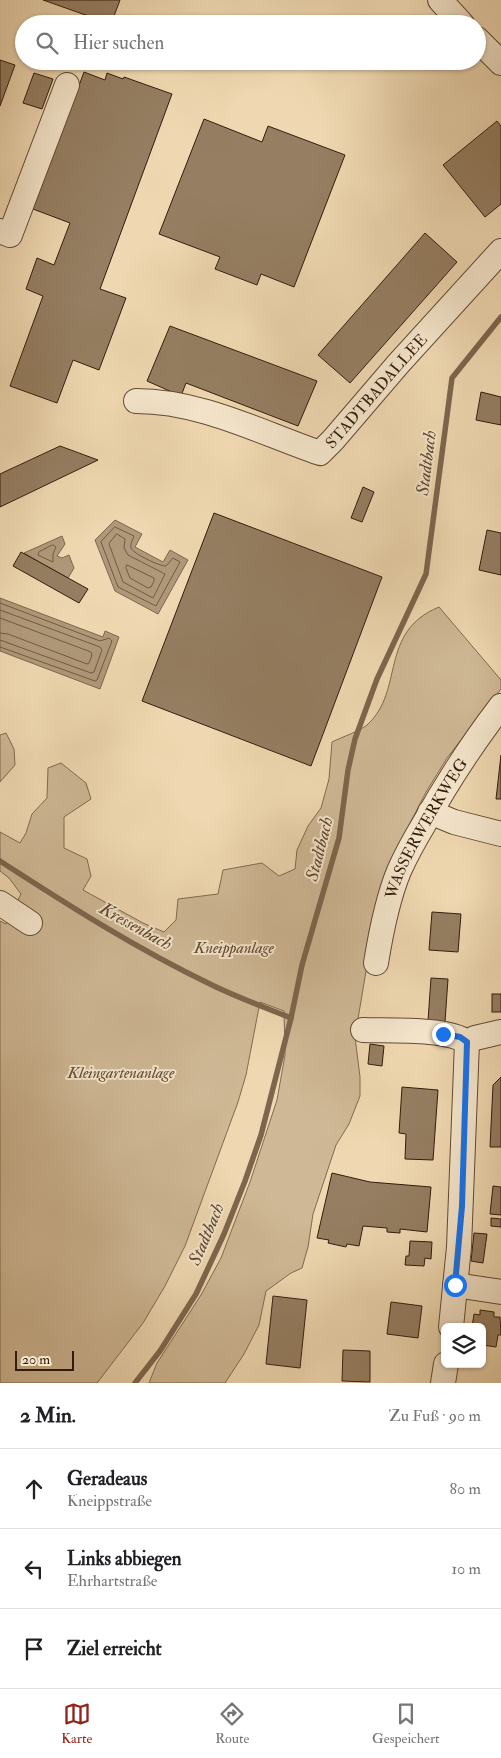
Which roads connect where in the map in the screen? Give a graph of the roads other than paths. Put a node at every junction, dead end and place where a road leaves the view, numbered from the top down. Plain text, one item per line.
1 (440, 0) edge
2 (454, 15) edge
3 (486, 48) edge
4 (501, 63) edge
5 (67, 85) dead end
6 (0, 231) edge
7 (501, 251) edge
8 (136, 401) dead end
9 (501, 706) edge
10 (430, 812) junction
11 (501, 834) edge
12 (0, 902) edge
13 (30, 923) dead end
14 (376, 963) dead end
15 (363, 1030) dead end
16 (501, 1032) edge
17 (467, 1042) junction
18 (455, 1285) junction
19 (501, 1292) edge
20 (451, 1323) edge
21 (445, 1368) edge
22 (443, 1383) edge

1 - 2 street
3 - 4 street
5 - 6 street
7 - 8 street, STADTBADALLEE
9 - 10 street, WASSERWERKWEG
10 - 11 street
10 - 14 street, WASSERWERKWEG
12 - 13 street
15 - 17 street
16 - 17 street
17 - 18 street
18 - 19 street
18 - 20 street
21 - 22 street

